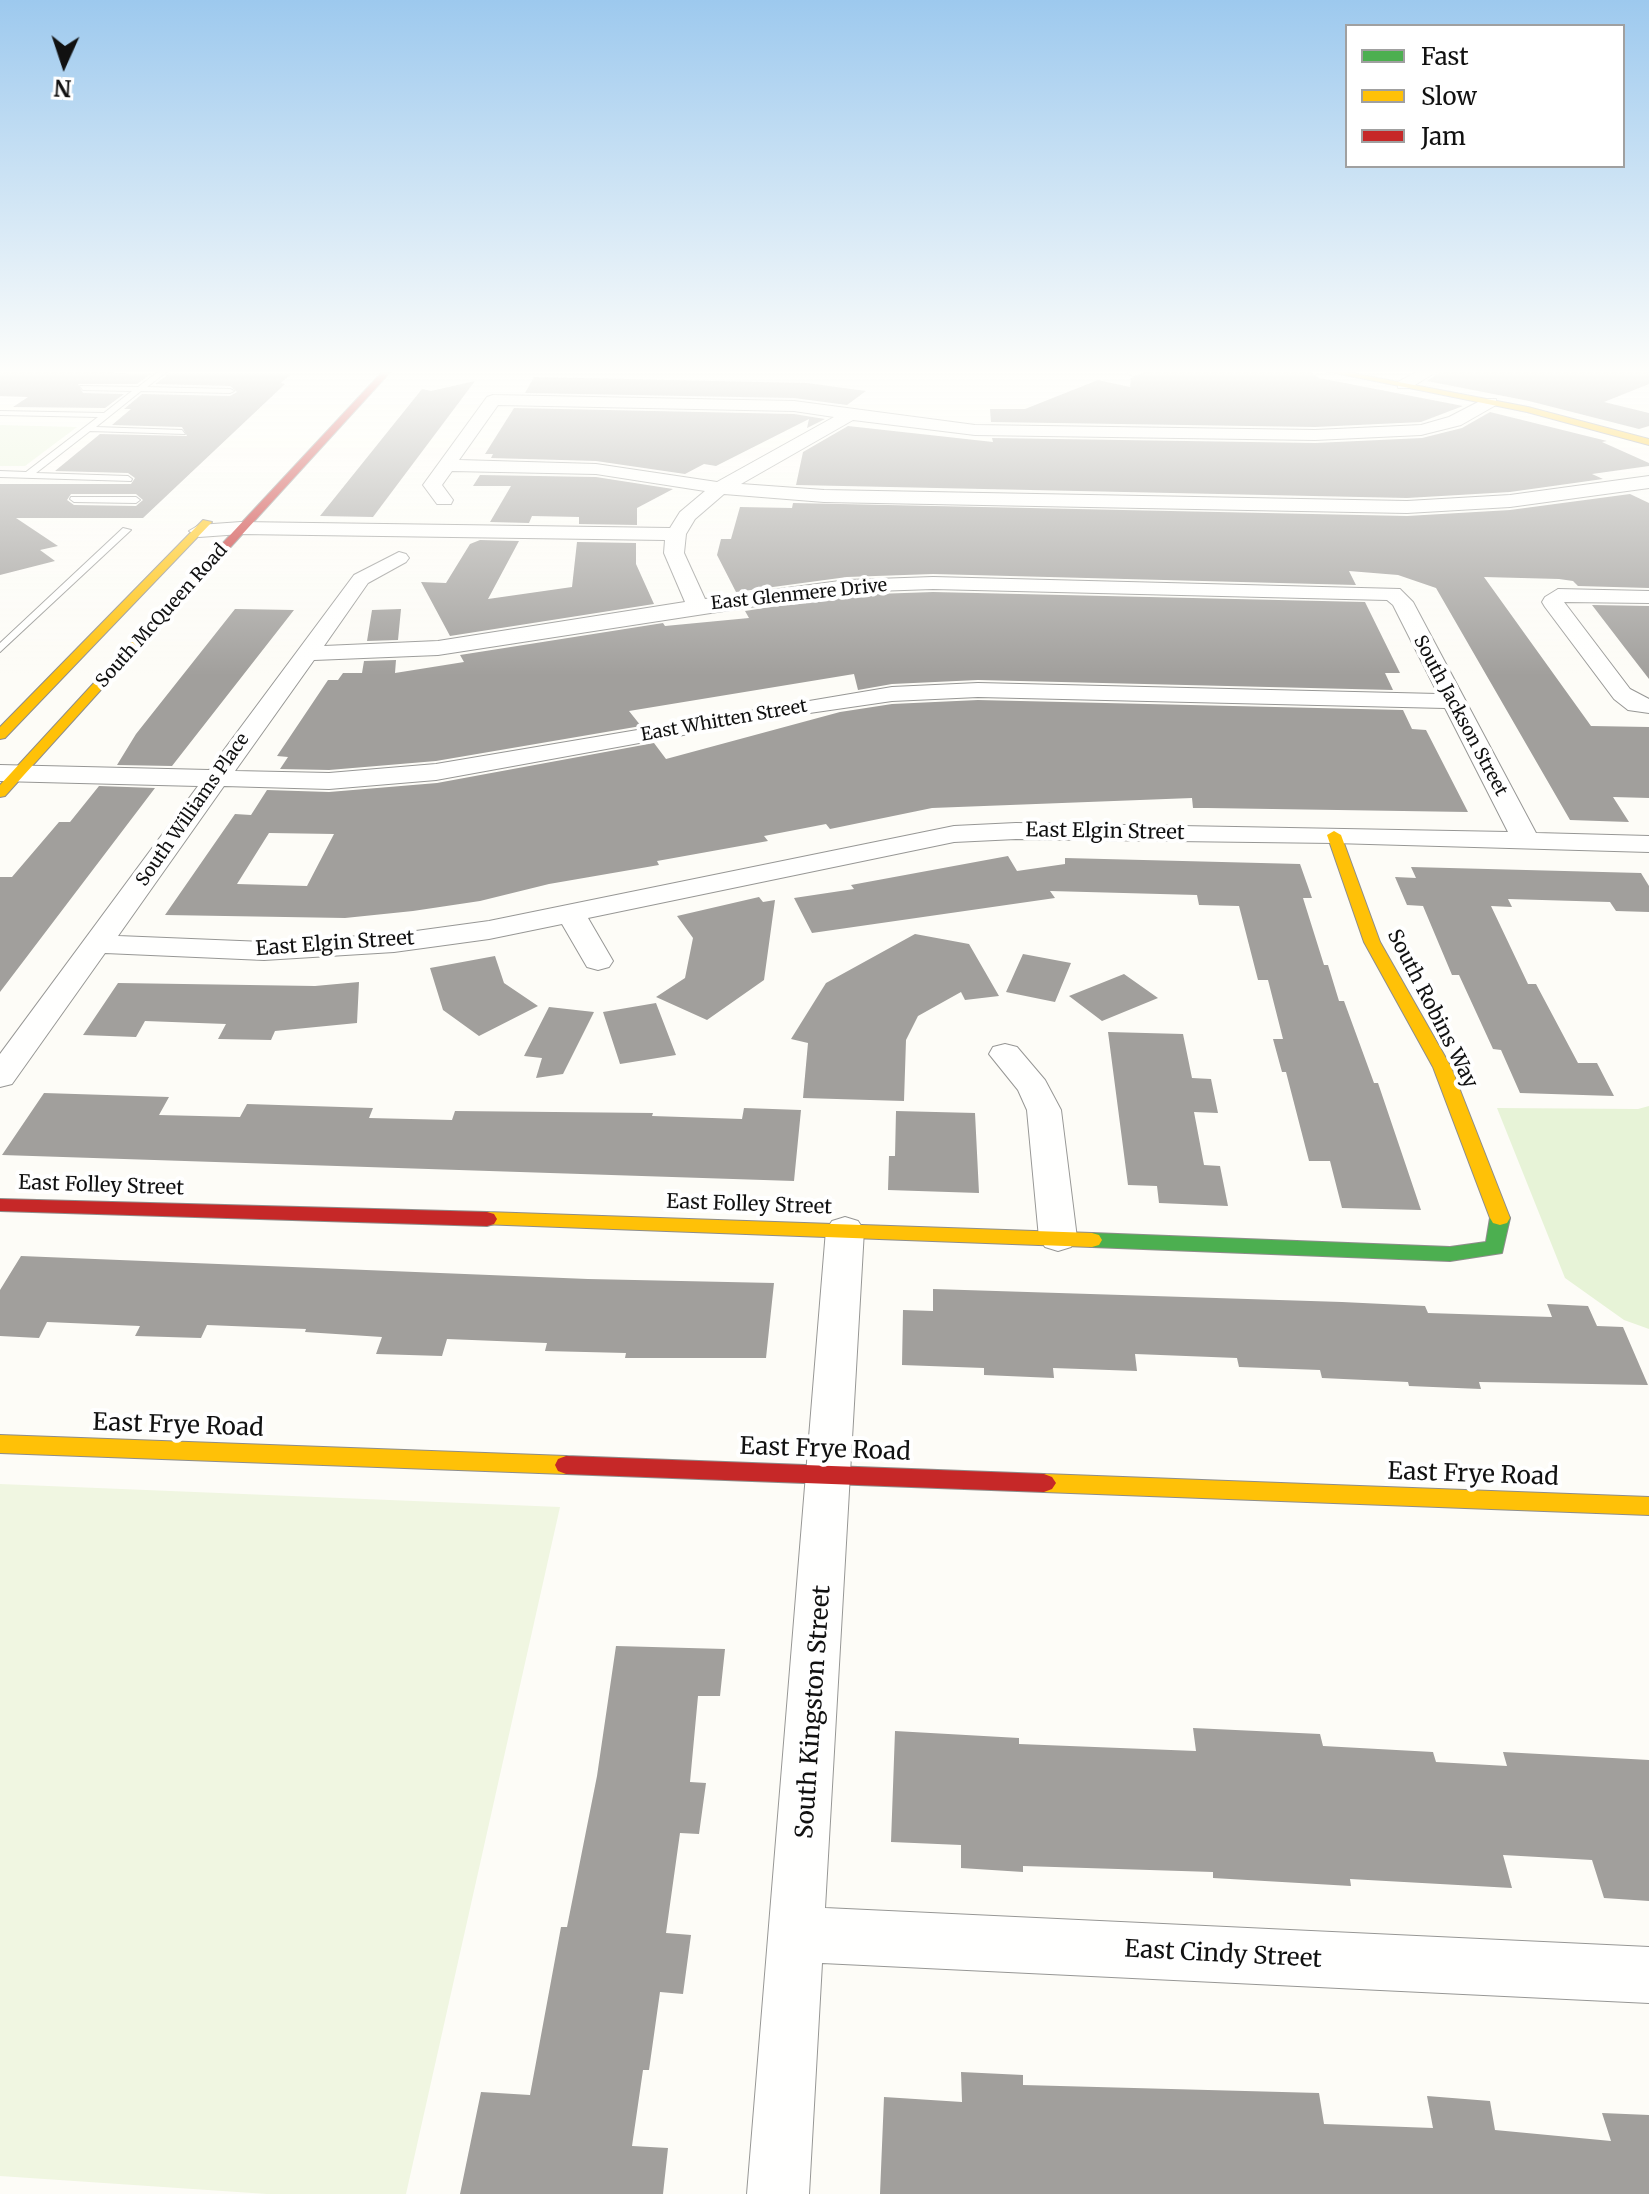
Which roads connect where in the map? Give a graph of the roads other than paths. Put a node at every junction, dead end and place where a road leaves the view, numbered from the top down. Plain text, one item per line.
1 (32, 471) edge
2 (136, 471) edge
3 (294, 471) edge
4 (442, 471) edge
5 (612, 471) edge
6 (750, 471) edge
7 (0, 474) edge
8 (29, 474) junction
9 (128, 479) junction
10 (1649, 482) edge
11 (720, 488) junction
12 (74, 499) dead end
13 (105, 500) junction
14 (136, 500) dead end
15 (444, 500) dead end
16 (224, 505) dead end
17 (241, 528) junction
18 (126, 530) dead end
19 (199, 531) junction
20 (676, 534) junction
21 (399, 558) dead end
22 (1392, 594) joint
23 (1649, 597) edge
24 (698, 606) junction
25 (0, 649) edge
26 (306, 653) junction
27 (1451, 701) junction
28 (1643, 705) edge
29 (0, 735) edge
30 (9, 773) edge
31 (215, 779) junction
32 (0, 793) edge
33 (1334, 835) junction
34 (1526, 840) junction
35 (1649, 844) edge
36 (570, 913) junction
37 (99, 944) junction
38 (598, 961) dead end
39 (1005, 1054) dead end
40 (0, 1077) edge
41 (0, 1205) edge
42 (845, 1230) junction
43 (1058, 1238) junction
44 (1495, 1248) joint
45 (0, 1444) edge
46 (831, 1474) junction
47 (1649, 1506) edge
48 (798, 1934) junction
49 (1649, 1975) edge
50 (778, 2194) edge

1 - 8 lane
2 - 9 lane
3 - 17 street, South McQueen Road
4 - 15 street
5 - 11 street
6 - 11 street
7 - 8 lane
8 - 9 lane
9 - 13 lane
10 - 11 street
11 - 20 street
12 - 13 lane
13 - 14 lane
16 - 19 street, South McQueen Road
17 - 19 street
17 - 20 street
17 - 30 street, South McQueen Road
18 - 25 lane
19 - 29 street, South McQueen Road
20 - 24 street
21 - 26 street, South Williams Place
22 - 24 street, East Glenmere Drive
22 - 27 street, South Jackson Street
23 - 28 street
24 - 26 street, East Glenmere Drive
26 - 31 street, South Williams Place
27 - 31 street, East Whitten Street
27 - 34 street, South Jackson Street
30 - 31 street, East Whitten Street
30 - 32 street, South McQueen Road
31 - 37 street, South Williams Place
33 - 34 street, East Elgin Street
33 - 36 street, East Elgin Street
33 - 44 street, South Robins Way
34 - 35 street, East Elgin Street
36 - 37 street, East Elgin Street
36 - 38 street
37 - 40 street, South Williams Place
39 - 43 street
41 - 42 street, East Folley Street
42 - 43 street, East Folley Street
42 - 46 street, South Kingston Street
43 - 44 street, East Folley Street
45 - 46 street, East Frye Road
46 - 47 street, East Frye Road
46 - 48 street, South Kingston Street
48 - 49 street, East Cindy Street
48 - 50 street, South Kingston Street

